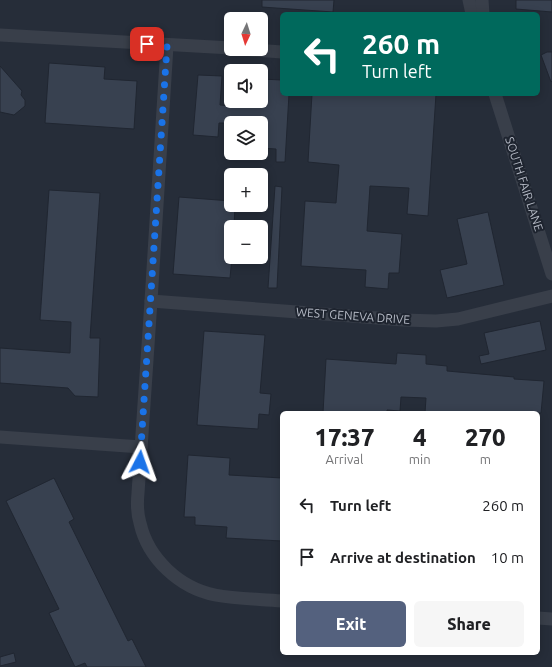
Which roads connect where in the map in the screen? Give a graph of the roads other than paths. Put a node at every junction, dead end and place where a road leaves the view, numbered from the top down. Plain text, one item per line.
1 (469, 0) edge
2 (482, 0) edge
3 (472, 12) edge
4 (483, 12) edge
5 (0, 35) edge
6 (167, 46) junction
7 (224, 48) edge
8 (268, 51) edge
9 (280, 52) edge
10 (496, 96) edge
11 (552, 274) edge
12 (552, 296) edge
13 (152, 301) junction
14 (0, 437) edge
15 (141, 447) junction
16 (280, 601) edge
17 (540, 618) edge
18 (552, 619) edge

1 - 3 street
2 - 4 street
5 - 6 street
6 - 7 street
6 - 13 street
8 - 9 street
10 - 11 street, SOUTH FAIR LANE
12 - 13 street, WEST GENEVA DRIVE
13 - 15 street
14 - 15 street
15 - 16 street
17 - 18 street

